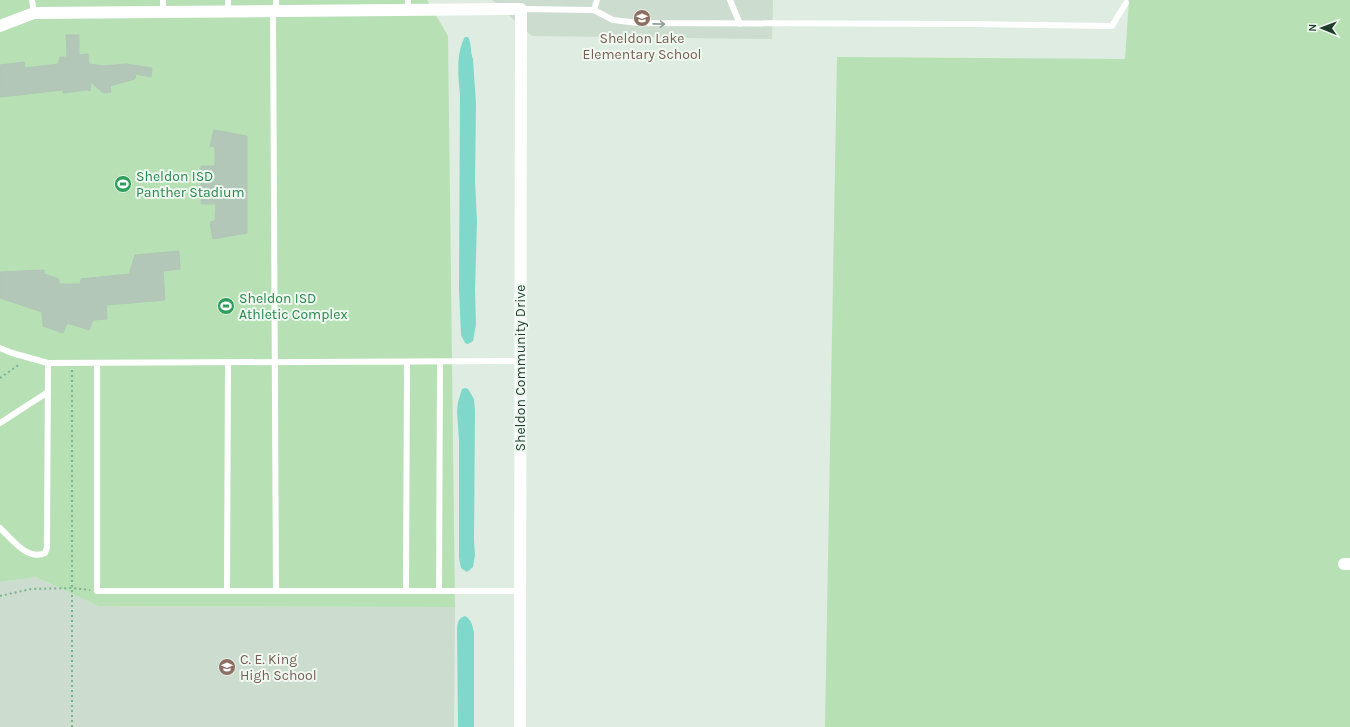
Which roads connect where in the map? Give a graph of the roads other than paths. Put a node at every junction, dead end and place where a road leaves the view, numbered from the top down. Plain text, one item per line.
1 (32, 0) edge
2 (597, 0) edge
3 (730, 0) edge
4 (1126, 3) dead end
5 (408, 5) edge
6 (163, 6) edge
7 (228, 6) edge
8 (275, 7) edge
9 (521, 9) junction
10 (594, 10) junction
11 (34, 13) junction
12 (740, 24) junction
13 (0, 26) edge
14 (0, 348) edge
15 (274, 362) junction
16 (407, 362) junction
17 (440, 362) junction
18 (520, 362) junction
19 (48, 363) junction
20 (97, 363) junction
21 (228, 363) junction
22 (48, 392) junction
23 (0, 423) edge
24 (0, 528) edge
25 (227, 591) junction
26 (276, 591) junction
27 (406, 591) junction
28 (439, 591) junction
29 (520, 591) junction
30 (520, 727) edge

1 - 11 lane
2 - 10 lane
3 - 12 lane
4 - 12 lane
5 - 8 street
5 - 9 street
6 - 7 street
6 - 11 street
7 - 8 street
8 - 15 lane
9 - 10 lane
9 - 18 street, Sheldon Community Drive
10 -> 12 lane
11 - 13 street
14 - 19 lane
15 - 16 lane
15 - 21 lane
15 - 26 lane
16 - 17 lane
16 - 27 lane
17 - 18 lane
17 - 28 lane
18 - 29 street, Sheldon Community Drive
19 - 20 lane
19 - 22 lane
20 - 21 lane
20 - 25 lane
21 - 25 lane
22 - 23 lane
22 - 24 lane
25 - 26 lane
26 - 27 lane
27 - 28 lane
28 - 29 lane
29 - 30 street, Sheldon Community Drive

